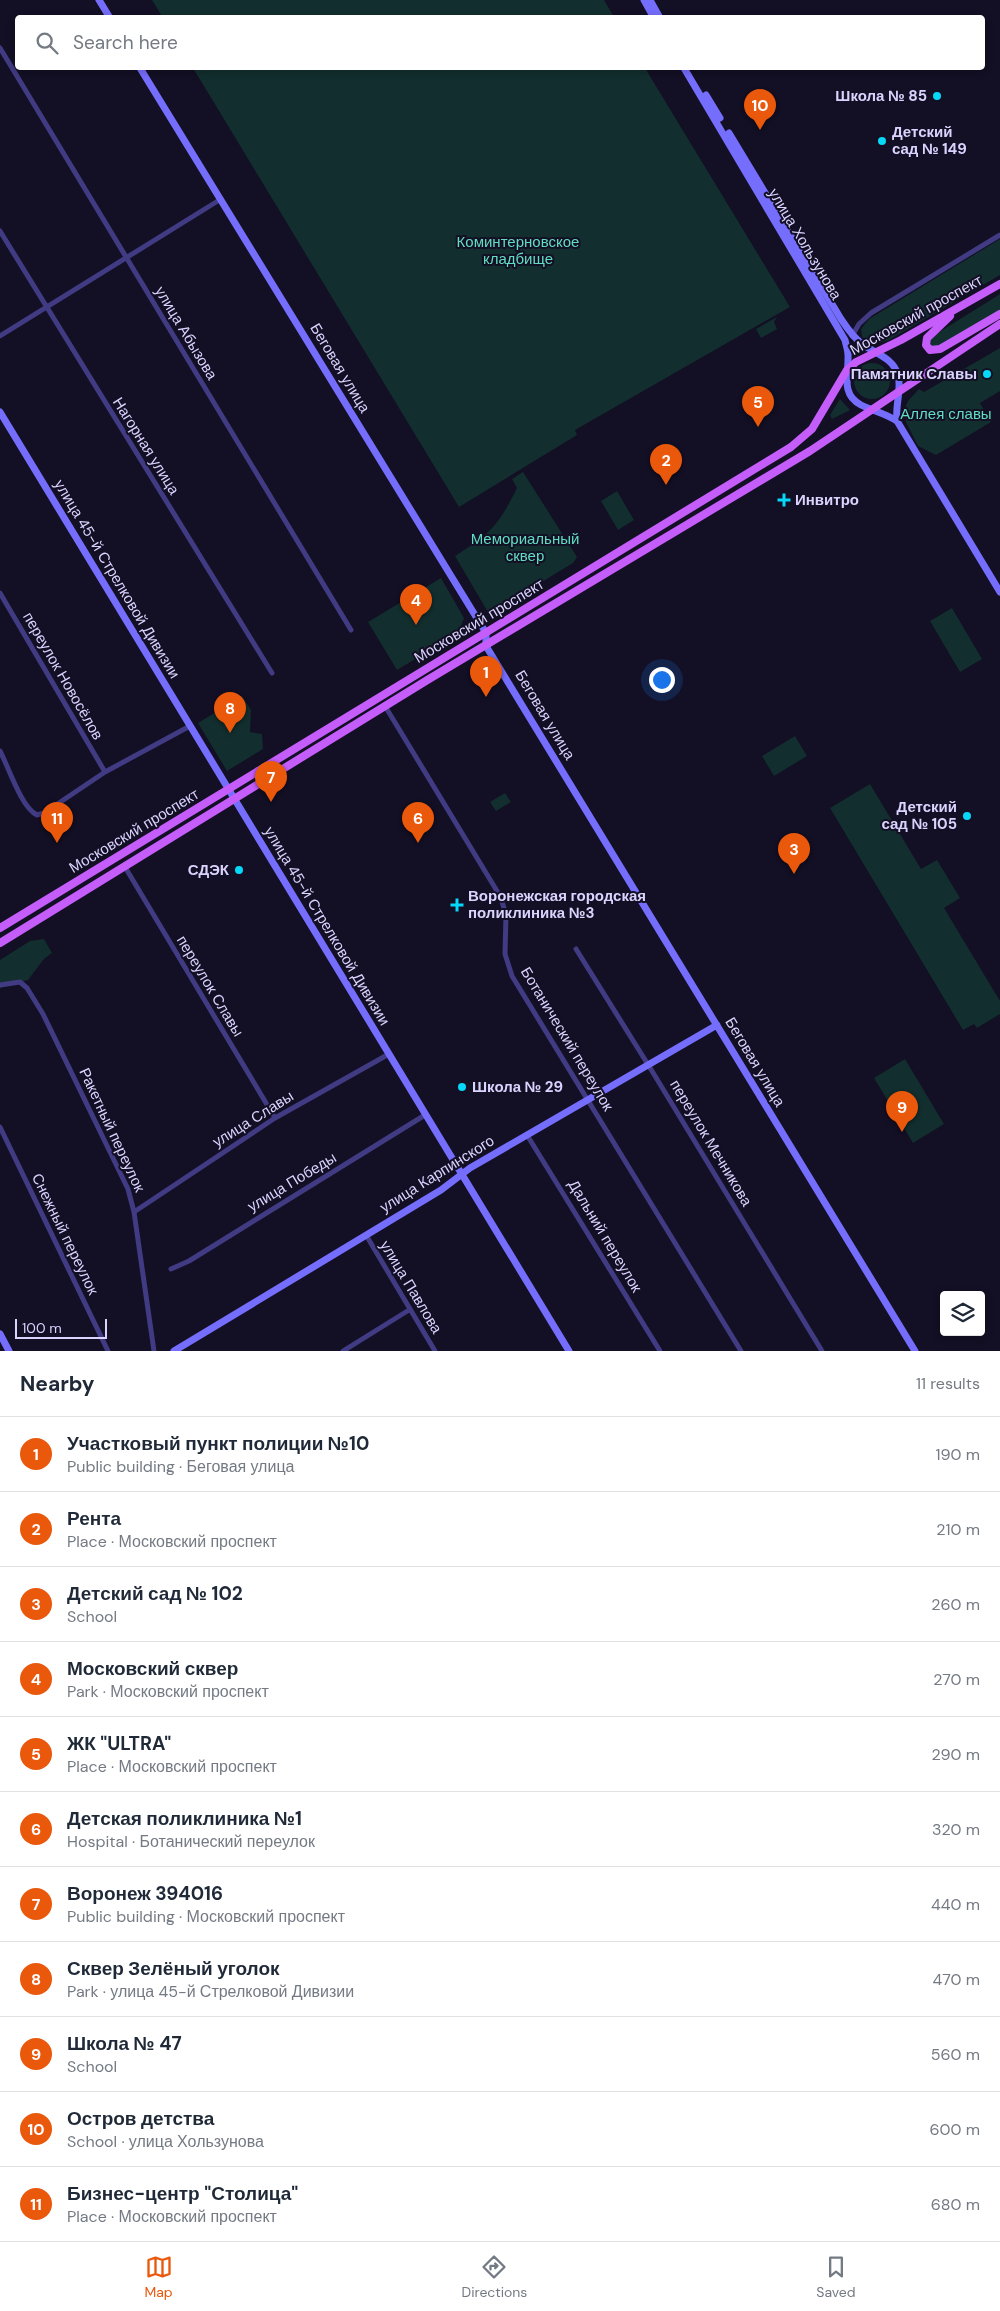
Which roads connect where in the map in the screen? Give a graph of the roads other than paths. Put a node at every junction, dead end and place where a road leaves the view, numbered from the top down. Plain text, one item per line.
1 (99, 0) edge
2 (646, 1) edge
3 (108, 15) edge
4 (653, 15) edge
5 (658, 15) edge
6 (0, 48) edge
7 (141, 70) edge
8 (685, 70) edge
9 (691, 70) edge
10 (221, 199) junction
11 (0, 231) edge
12 (1000, 235) edge
13 (126, 257) junction
14 (1000, 284) edge
15 (45, 306) junction
16 (960, 307) junction
17 (1000, 314) edge
18 (1000, 324) edge
19 (0, 336) edge
20 (852, 336) junction
21 (875, 352) junction
22 (847, 370) junction
23 (898, 394) junction
24 (874, 409) junction
25 (0, 412) edge
26 (897, 421) junction
27 (1000, 592) edge
28 (0, 593) edge
29 (350, 630) dead end
30 (486, 633) junction
31 (486, 646) junction
32 (272, 673) dead end
33 (385, 706) junction
34 (190, 726) junction
35 (0, 752) edge
36 (105, 772) junction
37 (229, 790) junction
38 (235, 800) junction
39 (125, 867) junction
40 (0, 928) edge
41 (0, 943) edge
42 (576, 949) dead end
43 (0, 985) edge
44 (717, 1025) junction
45 (389, 1054) junction
46 (647, 1065) junction
47 (589, 1099) junction
48 (425, 1115) junction
49 (275, 1118) junction
50 (0, 1127) edge
51 (527, 1135) junction
52 (461, 1175) junction
53 (134, 1212) junction
54 (366, 1235) junction
55 (171, 1269) dead end
56 (410, 1310) junction
57 (0, 1334) edge
58 (9, 1351) edge
59 (108, 1351) edge
60 (154, 1351) edge
61 (174, 1351) edge
62 (343, 1351) edge
63 (435, 1351) edge
64 (569, 1351) edge
65 (660, 1351) edge
66 (741, 1351) edge
67 (822, 1351) edge
68 (915, 1351) edge

1 - 3 street
2 - 4 street
2 - 5 street
6 - 13 street, улица Абызова
7 - 10 street, Беговая улица
8 - 22 street, улица Хользунова
9 - 20 street, улица Хользунова
10 - 13 street
10 - 30 street, Беговая улица
11 - 15 street, Нагорная улица
12 - 20 street
13 - 15 street
13 - 29 street, улица Абызова
14 - 16 main road, Московский проспект
15 - 19 street
15 - 32 street, Нагорная улица
16 - 17 main road
16 - 21 main road, Московский проспект
18 - 23 main road, Московский проспект
20 - 21 street, улица Хользунова
21 - 22 main road, Московский проспект
21 - 23 street, улица Хользунова
22 - 24 street, улица Хользунова
22 - 30 main road, Московский проспект
23 - 24 main road, Московский проспект
23 - 26 street, улица Хользунова
24 - 26 street, улица Хользунова
24 - 31 main road, Московский проспект
25 - 34 street, улица 45-й Стрелковой Дивизии
26 - 27 street
28 - 36 street, переулок Новосёлов
30 - 31 street
30 - 37 main road, Московский проспект
31 - 33 main road, Московский проспект
31 - 44 street, Беговая улица
33 - 38 main road, Московский проспект
33 - 47 street, Ботанический переулок
34 - 36 street
34 - 37 street, улица 45-й Стрелковой Дивизии
35 - 36 street
37 - 38 street, улица 45-й Стрелковой Дивизии
37 - 40 main road, Московский проспект
38 - 39 main road, Московский проспект
38 - 45 street, улица 45-й Стрелковой Дивизии
39 - 41 main road, Московский проспект
39 - 49 street, переулок Славы
42 - 46 street, переулок Мечникова
43 - 53 street, Ракетный переулок
44 - 46 street, улица Карпинского
44 - 68 street, Беговая улица
45 - 48 street, улица 45-й Стрелковой Дивизии
45 - 49 street, улица Славы
46 - 47 street, улица Карпинского
46 - 67 street, переулок Мечникова
47 - 51 street, улица Карпинского
47 - 66 street, Ботанический переулок
48 - 52 street, улица 45-й Стрелковой Дивизии
48 - 55 street, улица Победы
49 - 53 street, улица Славы
50 - 59 street, Снежный переулок
51 - 52 street, улица Карпинского
51 - 65 street, Дальний переулок
52 - 54 street, улица Карпинского
52 - 64 street, улица 45-й Стрелковой Дивизии
53 - 60 street, Ракетный переулок
54 - 56 street, улица Павлова
54 - 61 street, улица Карпинского
56 - 62 street
56 - 63 street, улица Павлова
57 - 58 street

